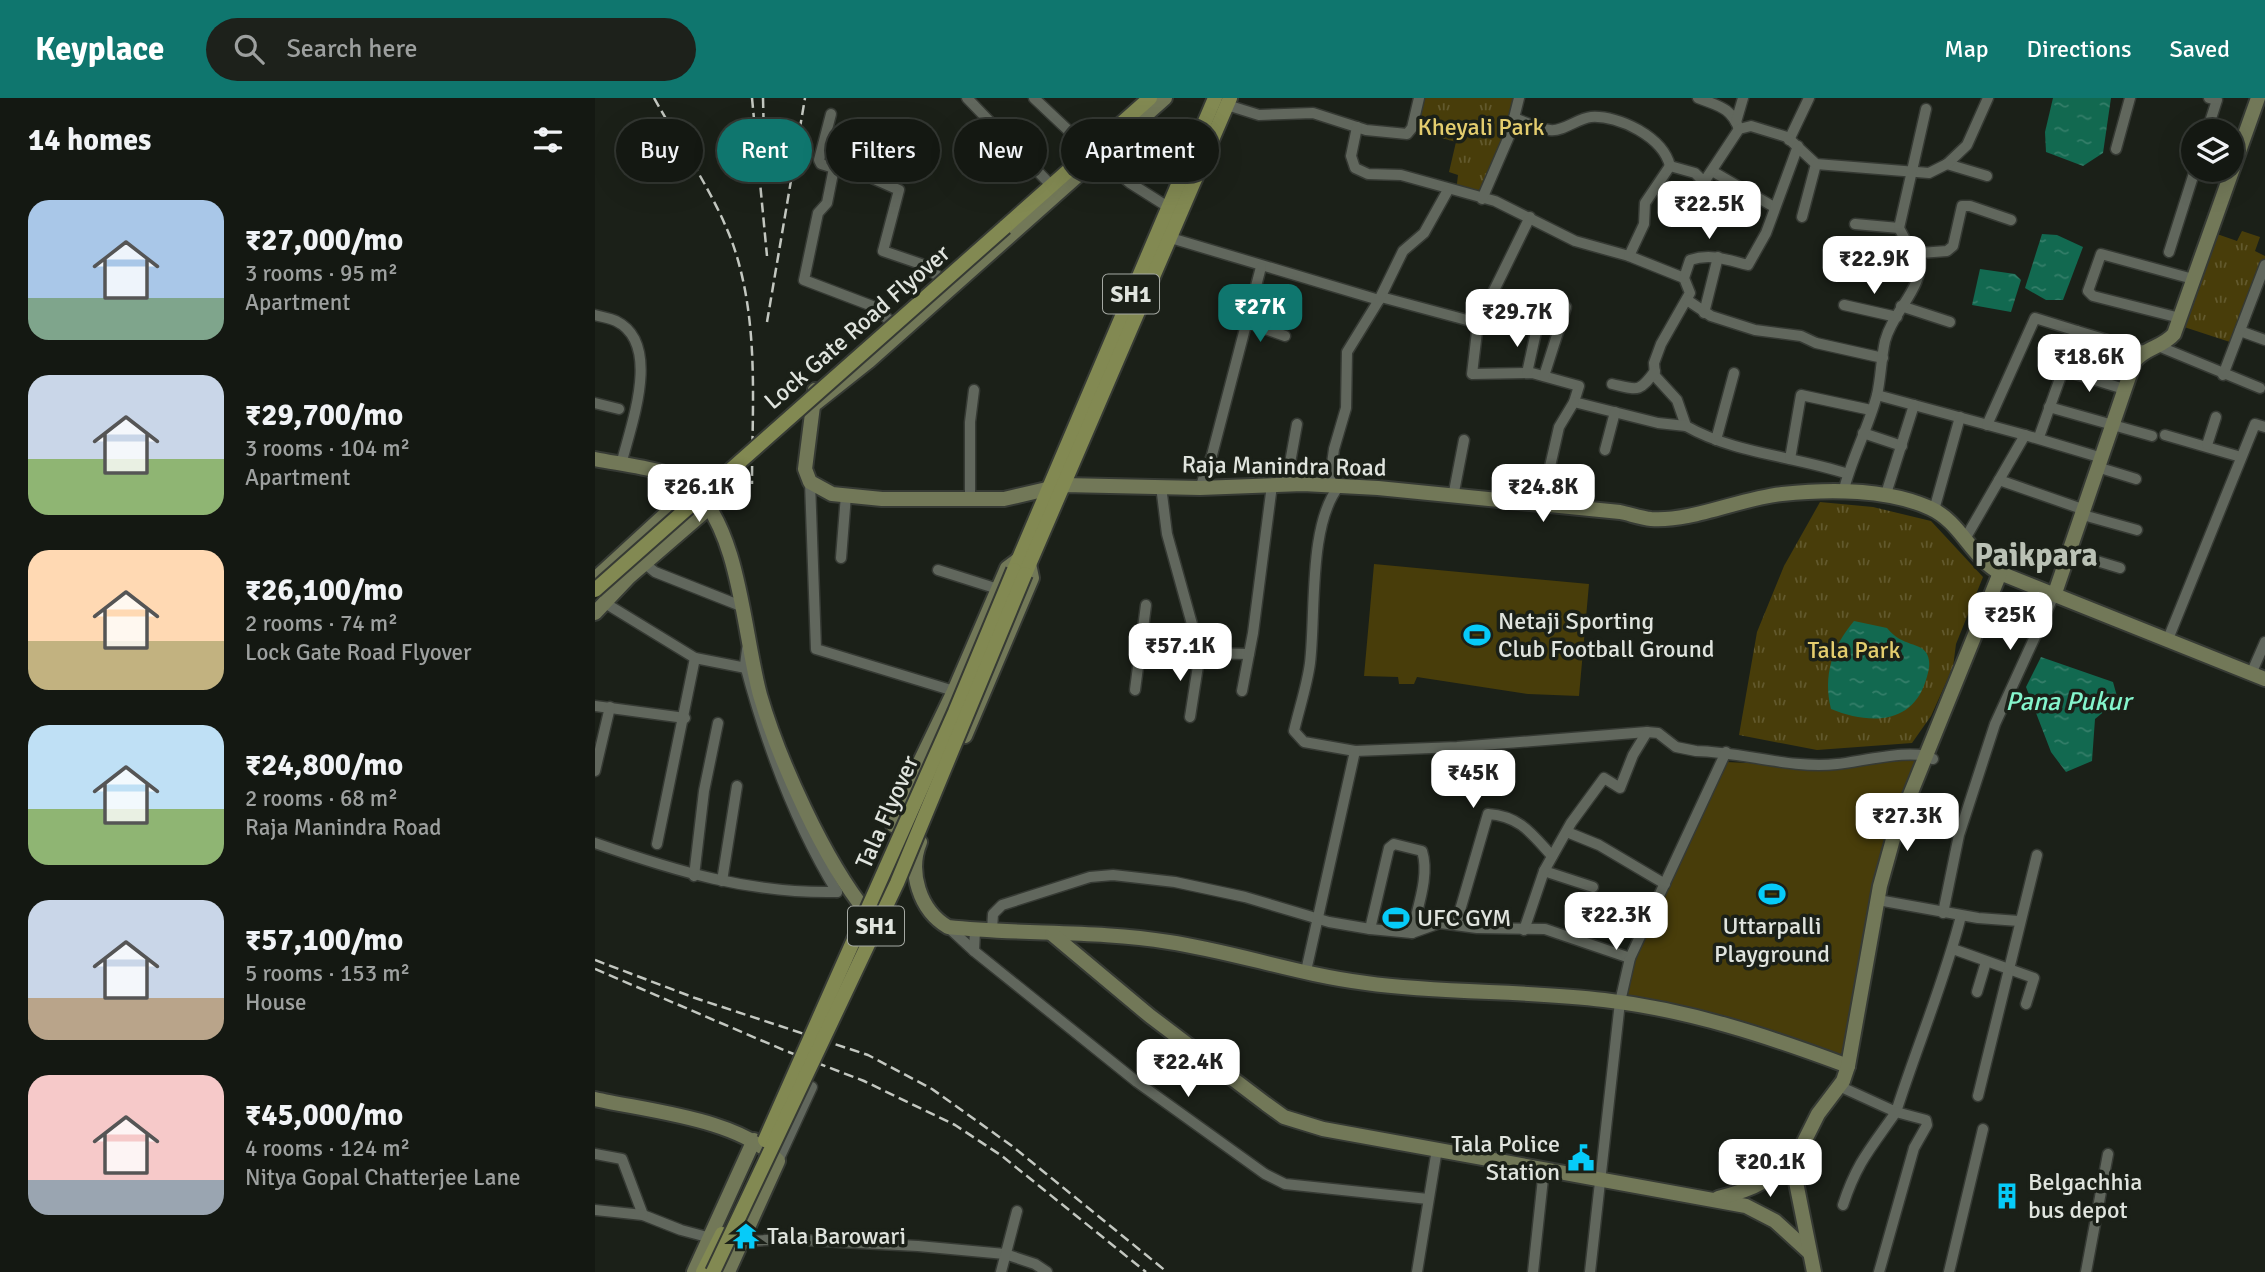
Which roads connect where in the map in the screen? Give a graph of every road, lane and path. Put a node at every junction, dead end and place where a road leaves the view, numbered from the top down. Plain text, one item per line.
1 (967, 98) edge
2 (1034, 98) edge
3 (1142, 98) edge
4 (1150, 98) edge
5 (1165, 98) edge
6 (1419, 98) edge
7 (1519, 98) edge
8 (1698, 98) edge
9 (1743, 98) edge
10 (1809, 98) edge
11 (1988, 98) edge
12 (2130, 98) edge
13 (2209, 98) edge
14 (2258, 98) edge
15 (1224, 100) edge
16 (1722, 102) edge
17 (1926, 109) dead end
18 (831, 114) dead end
19 (1514, 118) junction
20 (830, 119) edge
21 (1123, 119) edge
22 (1137, 119) edge
23 (2211, 119) edge
24 (1061, 123) edge
25 (1738, 125) junction
26 (1357, 127) junction
27 (826, 133) edge
28 (1794, 143) junction
29 (2116, 149) dead end
30 (1816, 164) junction
31 (1947, 164) junction
32 (826, 166) edge
33 (1670, 166) junction
34 (1712, 171) junction
35 (1912, 171) junction
36 (1061, 173) edge
37 (1987, 176) dead end
38 (1048, 181) junction
39 (831, 182) edge
40 (881, 182) edge
41 (1061, 182) edge
42 (1129, 182) edge
43 (2191, 182) edge
44 (1448, 190) junction
45 (1482, 199) junction
46 (1168, 207) junction
47 (1774, 207) junction
48 (1802, 216) dead end
49 (1529, 217) junction
50 (2011, 220) dead end
51 (1854, 224) dead end
52 (1899, 228) junction
53 (1163, 236) junction
54 (2169, 252) dead end
55 (1920, 253) junction
56 (1629, 256) junction
57 (1718, 257) junction
58 (2265, 265) edge
59 (1261, 267) junction
60 (939, 277) junction
61 (1684, 278) junction
62 (2193, 279) junction
63 (1380, 299) junction
64 (1687, 300) junction
65 (1844, 305) dead end
66 (1566, 307) dead end
67 (1899, 312) junction
68 (1704, 313) junction
69 (595, 315) edge
70 (2180, 318) junction
71 (890, 321) junction
72 (1246, 322) junction
73 (1950, 322) dead end
74 (1478, 323) junction
75 (2077, 331) junction
76 (2240, 331) junction
77 (1536, 332) dead end
78 (1285, 336) dead end
79 (2265, 341) edge
80 (2151, 349) junction
81 (1882, 358) junction
82 (2063, 370) junction
83 (1655, 371) junction
84 (1527, 373) junction
85 (1734, 373) dead end
86 (2223, 375) junction
87 (1544, 376) junction
88 (1612, 384) dead end
89 (2260, 388) dead end
90 (2124, 389) junction
91 (974, 390) dead end
92 (1877, 395) junction
93 (1574, 402) junction
94 (595, 403) edge
95 (1914, 405) junction
96 (811, 407) junction
97 (2049, 407) junction
98 (619, 409) dead end
99 (1871, 410) junction
100 (1615, 412) junction
101 (1960, 417) junction
102 (2216, 417) dead end
103 (1297, 424) dead end
104 (2112, 424) junction
105 (1987, 425) junction
106 (1686, 426) junction
107 (2265, 427) edge
108 (1863, 433) junction
109 (2025, 435) junction
110 (2165, 435) dead end
111 (2152, 436) dead end
112 (2039, 437) junction
113 (1464, 440) dead end
114 (1716, 440) junction
115 (2207, 445) junction
116 (1902, 446) junction
117 (1605, 450) dead end
118 (2242, 457) junction
119 (595, 459) edge
120 (1790, 459) junction
121 (2098, 462) junction
122 (621, 465) junction
123 (1848, 474) junction
124 (2136, 479) dead end
125 (1999, 480) junction
126 (810, 482) junction
127 (1064, 485) junction
128 (1279, 485) junction
129 (1161, 486) junction
130 (1334, 486) junction
131 (694, 488) junction
132 (1200, 488) junction
133 (1046, 489) junction
134 (1843, 493) junction
135 (846, 495) junction
136 (1453, 497) junction
137 (1885, 497) junction
138 (970, 499) junction
139 (1541, 506) junction
140 (710, 508) junction
141 (1934, 510) junction
142 (2084, 512) junction
143 (2137, 530) dead end
144 (1965, 538) junction
145 (2070, 553) junction
146 (841, 558) dead end
147 (644, 563) junction
148 (1022, 567) junction
149 (2120, 568) dead end
150 (938, 570) dead end
151 (2004, 574) junction
152 (595, 579) edge
153 (998, 589) junction
154 (595, 590) edge
155 (2055, 593) junction
156 (1146, 605) dead end
157 (741, 606) junction
158 (600, 608) edge
159 (2168, 639) junction
160 (1142, 641) junction
161 (2265, 642) edge
162 (1198, 650) junction
163 (1249, 654) junction
164 (695, 658) junction
165 (749, 665) junction
166 (2258, 677) edge
167 (1135, 690) dead end
168 (954, 691) junction
169 (1242, 691) dead end
170 (595, 706) edge
171 (610, 708) junction
172 (1190, 717) dead end
173 (685, 718) junction
174 (718, 723) dead end
175 (1647, 732) junction
176 (1355, 751) junction
177 (1726, 752) junction
178 (1929, 756) junction
179 (595, 771) edge
180 (737, 786) dead end
181 (1567, 832) junction
182 (922, 837) junction
183 (595, 843) edge
184 (657, 844) dead end
185 (2037, 855) dead end
186 (1552, 856) junction
187 (1544, 871) junction
188 (694, 876) junction
189 (722, 881) junction
190 (1665, 884) junction
191 (1593, 887) dead end
192 (1881, 901) junction
193 (867, 913) junction
194 (1943, 913) junction
195 (1961, 916) junction
196 (1319, 919) junction
197 (2019, 921) junction
198 (1456, 924) junction
199 (948, 927) junction
200 (1370, 929) junction
201 (975, 930) junction
202 (992, 930) junction
203 (1524, 930) junction
204 (1412, 933) junction
205 (1052, 934) junction
206 (1953, 949) junction
207 (974, 951) junction
208 (1630, 958) junction
209 (1986, 961) junction
210 (2007, 970) junction
211 (1306, 971) junction
212 (1977, 992) dead end
213 (1620, 1002) junction
214 (2026, 1004) dead end
215 (1848, 1066) junction
216 (812, 1087) dead end
217 (1844, 1088) junction
218 (1978, 1096) dead end
219 (595, 1099) edge
220 (1896, 1112) junction
221 (1983, 1129) dead end
222 (754, 1140) junction
223 (1800, 1148) junction
224 (1437, 1149) junction
225 (595, 1154) edge
226 (2108, 1154) dead end
227 (778, 1161) junction
228 (1544, 1169) junction
229 (1599, 1178) junction
230 (1428, 1199) junction
231 (1710, 1199) junction
232 (1843, 1205) dead end
233 (595, 1210) edge
234 (1017, 1211) dead end
235 (643, 1215) junction
236 (717, 1236) junction
237 (739, 1246) junction
238 (1809, 1252) junction
239 (1005, 1254) junction
240 (694, 1272) edge
241 (703, 1272) edge
242 (713, 1272) edge
243 (728, 1272) edge
244 (1001, 1272) edge
245 (1047, 1272) edge
246 (1417, 1272) edge
247 (1533, 1272) edge
248 (1590, 1272) edge
249 (1814, 1272) edge
250 (1879, 1272) edge
251 (1949, 1272) edge
252 (2087, 1272) edge

1 - 38 street
2 - 24 street
3 - 21 street
4 - 154 main road, Lock Gate Road Flyover, bridge
5 - 22 street
6 - 26 street
7 - 19 street
8 - 16 street
9 - 25 street
10 - 28 street
11 - 31 street
12 - 29 street
13 - 23 street
14 - 62 street
15 - 26 street
15 - 46 main road, SH1
15 - 53 main road, SH1
16 - 25 street
17 - 35 street
18 - 20 street
19 - 33 street
19 - 45 street
25 - 28 street
25 - 34 street
26 - 44 street
27 - 32 street
28 - 30 street
28 - 47 street
30 - 35 street
30 - 48 street
31 - 35 street
31 - 37 street
33 - 34 street
33 - 56 street
34 - 47 street
35 - 52 street
36 - 38 street
38 - 60 street
39 - 71 street
40 - 60 street
41 - 96 street
42 - 46 street
43 - 54 street
44 - 45 street
44 - 63 street
45 - 49 street
46 - 53 main road, SH1
47 - 57 street
49 - 56 street
49 - 74 street
50 - 55 street
51 - 52 street
52 - 55 street
53 - 59 street
53 - 127 main road, SH1
53 - 133 main road, SH1
55 - 67 street
56 - 61 street
57 - 61 street
57 - 68 street
58 - 76 street
59 - 63 street
59 - 72 street
60 - 71 street
61 - 64 street
62 - 70 street
62 - 70 street
63 - 74 street
63 - 130 street
64 - 68 street
64 - 83 street
65 - 67 street
66 - 87 street
67 - 73 street
67 - 81 street
68 - 81 street
69 - 122 street
70 - 80 street
71 - 96 street
72 - 78 street
72 - 132 street
74 - 84 street
75 - 80 street
75 - 82 street
75 - 105 street
76 - 79 street
76 - 86 street
77 - 84 street
80 - 86 street
80 - 90 street
81 - 92 street
82 - 90 street
82 - 97 street
83 - 88 street
83 - 106 street
84 - 87 street
85 - 114 street
86 - 89 street
87 - 93 street
90 - 104 street
91 - 138 street
92 - 95 street
92 - 99 street
93 - 100 street
93 - 139 street
94 - 98 street
95 - 101 street
95 - 116 street
96 - 126 street
97 - 104 street
97 - 112 street
99 - 108 street
99 - 120 street
100 - 106 street
100 - 117 street
101 - 105 street
101 - 141 street
102 - 115 street
103 - 128 street
104 - 111 street
104 - 121 street
105 - 109 street
106 - 114 street
107 - 118 street
108 - 116 street
108 - 123 street
109 - 112 street
109 - 125 street
110 - 115 street
112 - 121 street
113 - 136 street
114 - 120 street
115 - 118 street
116 - 137 street
118 - 159 street
119 - 122 street
120 - 123 street
121 - 124 street
121 - 142 street
122 - 131 street
123 - 134 street
125 - 142 street
125 - 144 street
126 - 135 street, Raja Manindra Road
126 - 168 street
127 - 129 street, Raja Manindra Road
127 - 133 street, Raja Manindra Road
127 - 148 main road, SH1
128 - 130 street, Raja Manindra Road
128 - 132 street, Raja Manindra Road
128 - 163 street
129 - 132 street, Raja Manindra Road
129 - 162 street
130 - 136 street, Raja Manindra Road
130 - 176 street
131 - 140 street
131 - 152 street
133 - 138 street, Raja Manindra Road
133 - 148 main road, SH1
134 - 137 street, Raja Manindra Road
134 - 139 street, Raja Manindra Road
135 - 138 street, Raja Manindra Road
135 - 146 street
136 - 139 street, Raja Manindra Road
137 - 141 street, Raja Manindra Road
140 - 147 street
140 - 157 street
141 - 144 street, Raja Manindra Road
142 - 143 street
142 - 145 street
144 - 151 street, Raja Manindra Road
145 - 149 street
145 - 155 street
147 - 157 street
147 - 158 street
148 - 153 street
148 - 182 street
148 - 193 main road, Tala Flyover, bridge
148 - 242 main road, Tala Flyover / SH1, bridge
150 - 153 street
151 - 155 street, Raja Manindra Road
151 - 178 street
153 - 168 street
155 - 159 street, Raja Manindra Road
155 - 194 street
156 - 160 street
157 - 165 street
158 - 164 street
159 - 166 street, Raja Manindra Road
160 - 162 street
160 - 167 street
161 - 166 street
162 - 163 street
162 - 172 street
163 - 169 street
164 - 165 street
164 - 173 street
165 - 189 street
165 - 193 street
168 - 182 street
170 - 171 street
171 - 173 street
171 - 179 street
173 - 184 street
174 - 188 street
175 - 176 street
175 - 177 street
175 - 181 street
176 - 196 street
177 - 178 street
177 - 190 street
178 - 192 street
180 - 189 street
181 - 186 street
181 - 190 street
182 - 199 street
183 - 188 street
185 - 197 street
186 - 187 street
186 - 198 street
187 - 191 street
187 - 203 street
188 - 189 street
190 - 208 street
192 - 194 street
192 - 215 street
192 - 217 street
193 - 236 main road, Tala Flyover, bridge
194 - 195 street
195 - 197 street
195 - 206 street
196 - 200 street
196 - 202 street
196 - 211 street
197 - 210 street
198 - 203 street
198 - 204 street
199 - 201 street
199 - 207 street
200 - 204 street
200 - 204 street
201 - 202 street
201 - 207 street
202 - 205 street
203 - 208 street
205 - 211 street
205 - 224 street
206 - 209 street
206 - 220 street
207 - 230 street
208 - 213 street
209 - 210 street
209 - 212 street
210 - 214 street
210 - 218 street
211 - 213 street
213 - 215 street
213 - 229 street
215 - 217 street
216 - 227 street
217 - 220 street
217 - 223 street
219 - 222 street
220 - 232 street
220 - 250 street
221 - 251 street
222 - 227 street
222 - 236 street
223 - 231 street
223 - 238 street
224 - 228 street
224 - 230 street
225 - 235 street
226 - 252 street
227 - 237 street
228 - 229 street
228 - 247 street
229 - 231 street
229 - 248 street
230 - 246 street
231 - 238 street
233 - 235 street
234 - 239 street
235 - 236 street
236 - 240 street
236 - 241 main road, Tala Flyover
237 - 239 street
237 - 243 street
238 - 249 street
239 - 244 street
239 - 245 street

